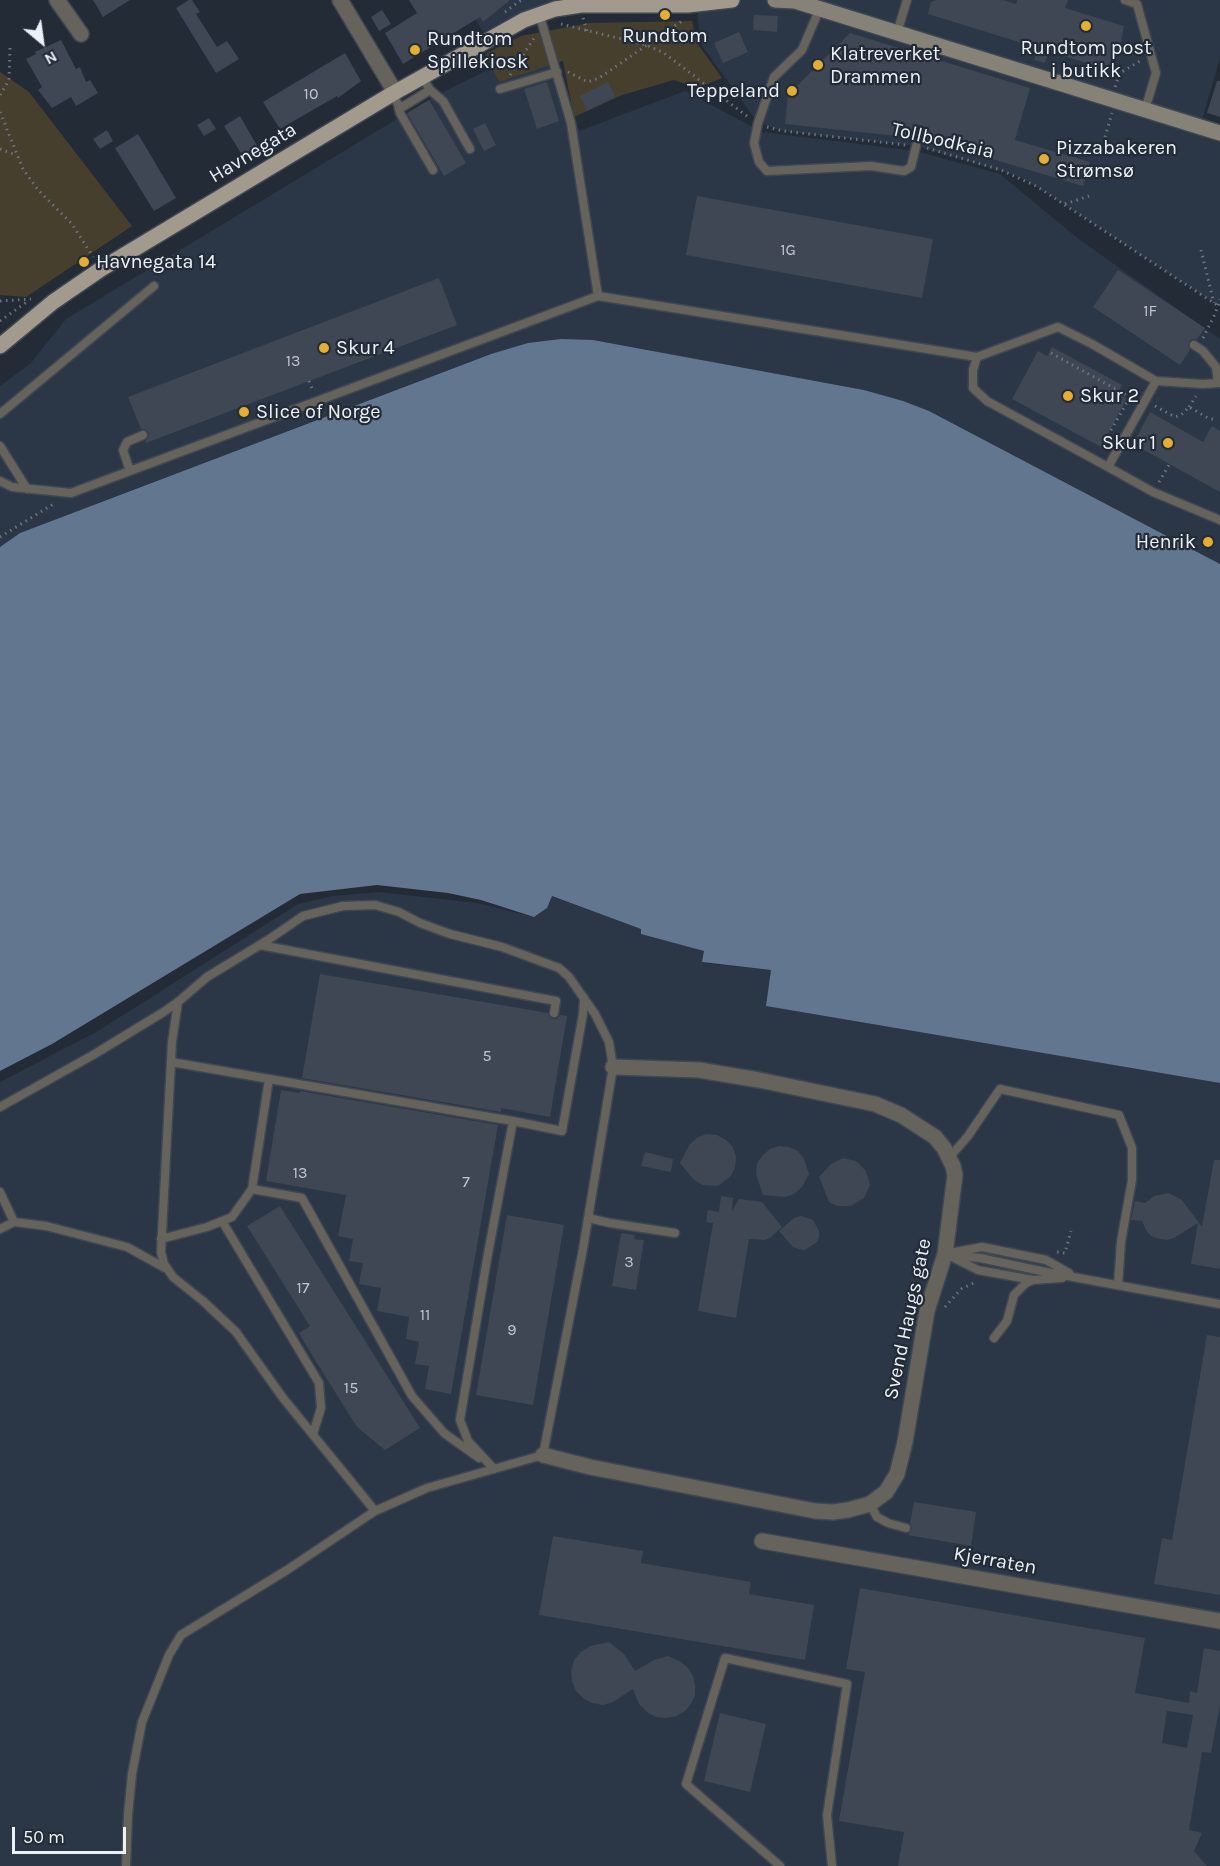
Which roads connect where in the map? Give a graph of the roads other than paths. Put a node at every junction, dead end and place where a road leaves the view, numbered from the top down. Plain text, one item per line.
1 (57, 0) edge
2 (340, 0) edge
3 (733, 0) edge
4 (775, 0) edge
5 (795, 0) edge
6 (907, 0) edge
7 (1125, 0) edge
8 (689, 3) edge
9 (553, 5) edge
10 (820, 9) junction
11 (541, 19) junction
12 (897, 33) junction
13 (81, 34) dead end
14 (556, 68) junction
15 (426, 84) junction
16 (500, 89) road end
17 (394, 93) junction
18 (399, 109) junction
19 (1145, 110) junction
20 (1220, 134) edge
21 (916, 146) road end
22 (470, 149) dead end
23 (433, 170) dead end
24 (154, 286) dead end
25 (598, 296) junction
26 (2, 341) edge
27 (1194, 345) dead end
28 (977, 357) junction
29 (1156, 381) junction
30 (1219, 383) edge
31 (0, 414) edge
32 (143, 435) dead end
33 (0, 446) edge
34 (1108, 467) junction
35 (130, 471) junction
36 (0, 481) edge
37 (27, 489) junction
38 (1220, 520) edge
39 (260, 945) junction
40 (584, 998) junction
41 (178, 1002) junction
42 (554, 1013) dead end
43 (171, 1062) junction
44 (613, 1067) junction
45 (269, 1079) junction
46 (0, 1107) edge
47 (513, 1121) junction
48 (950, 1158) junction
49 (252, 1189) junction
50 (0, 1192) edge
51 (588, 1218) junction
52 (222, 1221) junction
53 (14, 1222) junction
54 (0, 1229) edge
55 (675, 1233) dead end
56 (161, 1239) junction
57 (945, 1254) junction
58 (165, 1268) junction
59 (1046, 1272) junction
60 (1077, 1277) junction
61 (1033, 1280) junction
62 (1118, 1285) junction
63 (1220, 1304) edge
64 (994, 1338) dead end
65 (313, 1434) junction
66 (543, 1455) junction
67 (494, 1469) junction
68 (870, 1504) junction
69 (375, 1511) junction
70 (906, 1528) dead end
71 (762, 1541) dead end
72 (1220, 1621) edge
73 (126, 1866) edge
74 (780, 1866) edge
75 (832, 1866) edge

1 - 13 street
2 - 17 street
3 - 8 main road, Havnegata
4 - 5 main road
5 - 10 main road
6 - 12 lane
7 - 19 lane
8 - 9 main road, Havnegata
9 - 11 main road, Havnegata
10 - 12 main road
10 - 21 lane
11 - 14 lane
11 - 15 main road, Havnegata
12 - 19 main road
14 - 16 lane
14 - 25 lane
15 - 17 main road, Havnegata
15 - 18 lane
15 - 22 lane
17 - 18 lane
17 - 26 main road, Havnegata
18 - 23 lane
19 - 20 main road
24 - 31 lane
25 - 28 lane
25 - 35 lane
27 - 30 lane
28 - 29 lane
28 - 34 lane
29 - 30 lane
29 - 34 lane
32 - 35 lane
33 - 37 lane
34 - 38 lane
35 - 37 lane
36 - 37 lane
39 - 40 lane
39 - 41 lane
39 - 42 lane
40 - 44 lane
40 - 47 lane
41 - 43 lane
41 - 46 lane
43 - 45 lane
43 - 56 lane
44 - 48 street
44 - 51 lane
45 - 47 lane
45 - 49 lane
47 - 67 lane
48 - 57 street, Svend Haugs gate
48 - 62 lane
49 - 52 lane
49 - 67 lane
50 - 53 lane
51 - 55 lane
51 - 66 lane
52 - 56 lane
52 - 65 lane
53 - 54 lane
53 - 58 lane
56 - 58 lane
57 - 59 lane
57 - 60 lane
57 - 61 lane
57 - 68 street, Svend Haugs gate
58 - 65 lane
59 - 60 lane
59 - 61 lane
60 - 61 lane
60 - 62 lane
61 - 64 lane
62 - 63 lane
65 - 69 lane
66 - 67 lane
66 - 68 street, Svend Haugs gate
67 - 69 lane
68 - 70 lane
69 - 73 lane
71 - 72 street, Kjerraten
74 - 75 lane

